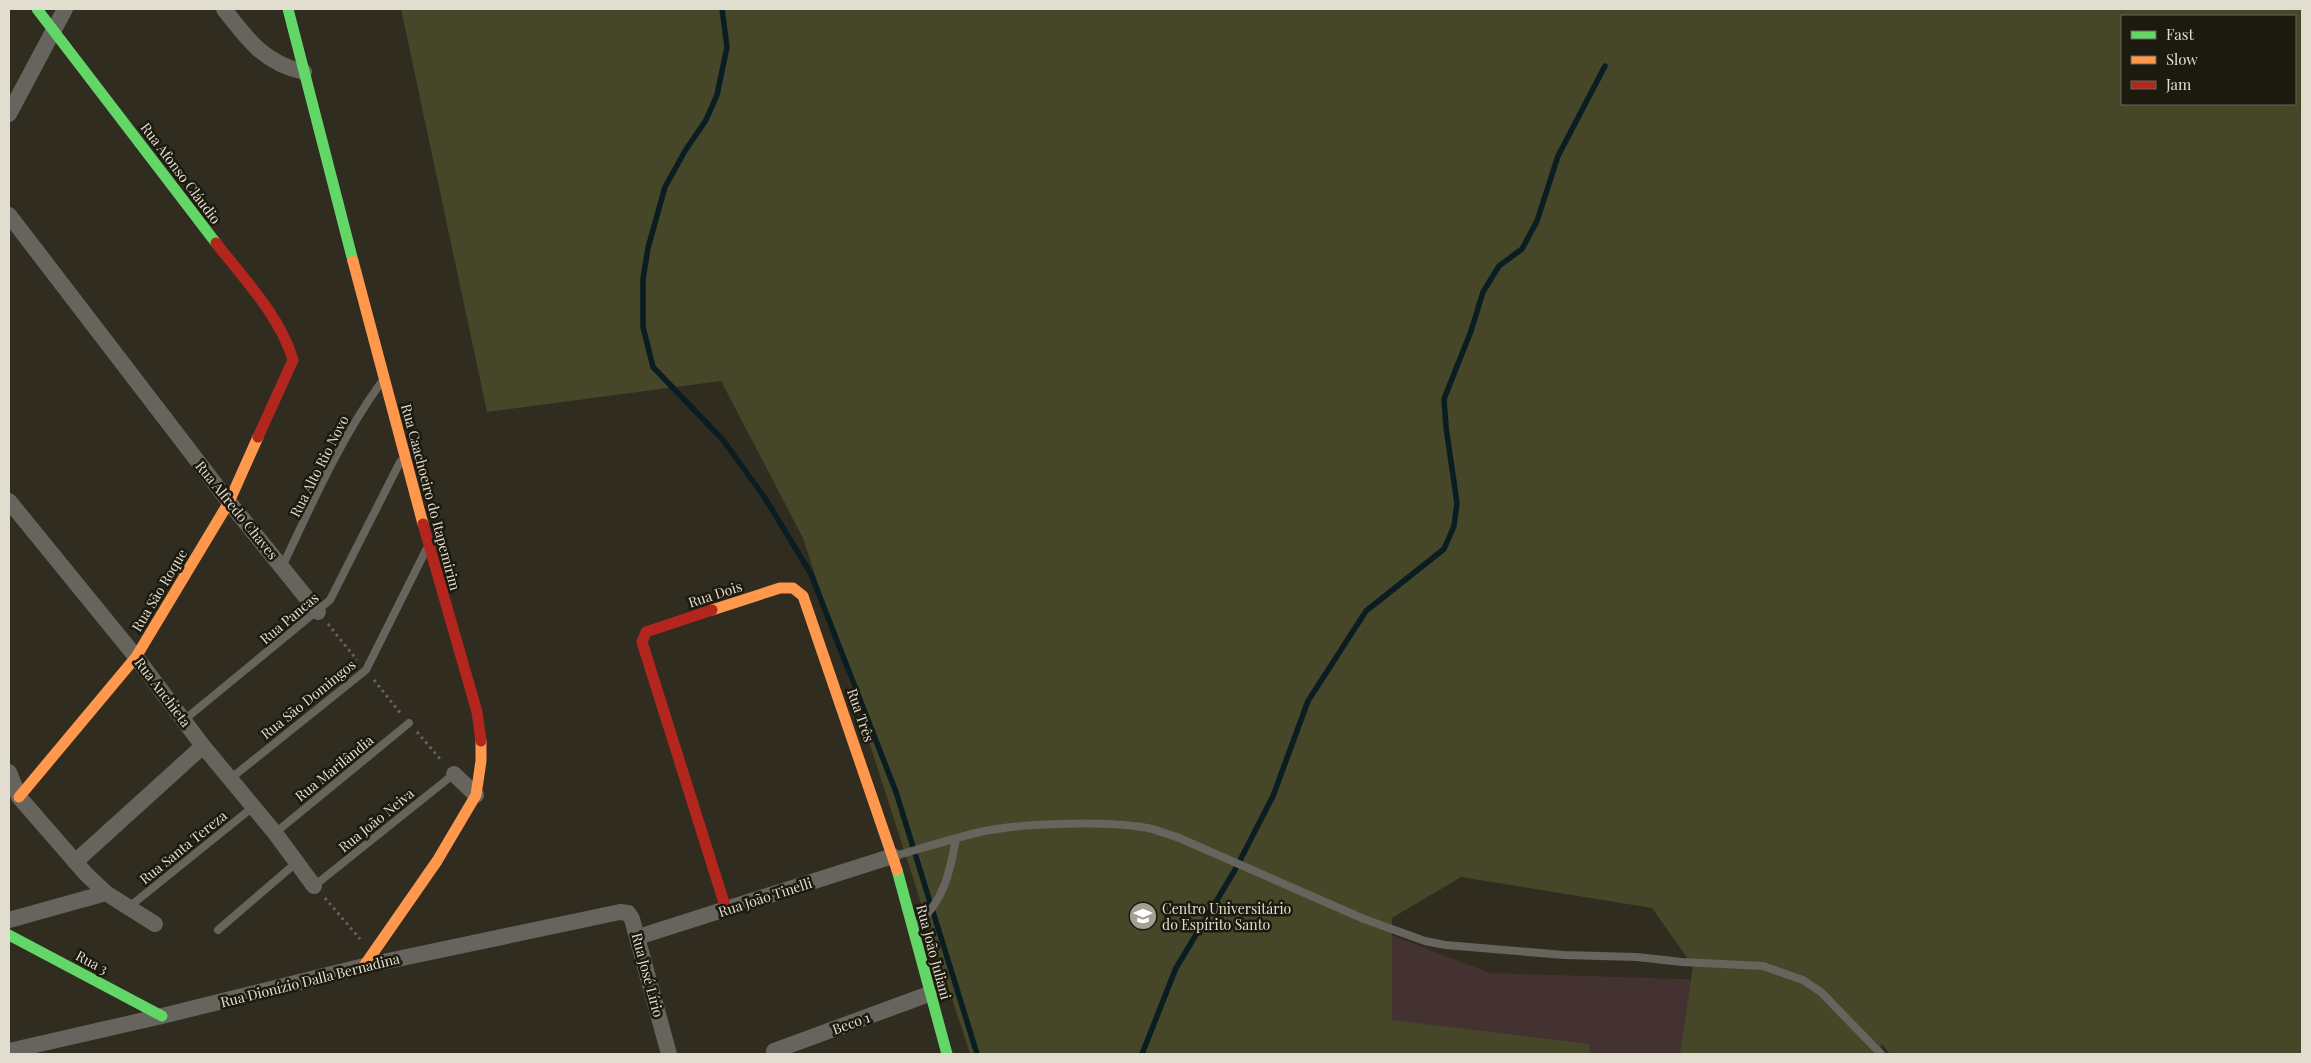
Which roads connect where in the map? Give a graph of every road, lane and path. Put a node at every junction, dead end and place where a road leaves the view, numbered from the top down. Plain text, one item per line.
1 (37, 9) edge
2 (65, 9) edge
3 (224, 9) edge
4 (288, 9) edge
5 (53, 30) junction
6 (304, 72) junction
7 (9, 114) edge
8 (9, 215) edge
9 (293, 360) joint
10 (384, 379) junction
11 (403, 455) junction
12 (9, 501) edge
13 (229, 502) junction
14 (428, 546) junction
15 (282, 567) junction
16 (794, 588) joint
17 (318, 612) junction
18 (136, 657) junction
19 (366, 670) junction
20 (184, 720) junction
21 (409, 723) junction
22 (203, 746) junction
23 (9, 772) edge
24 (454, 774) junction
25 (230, 779) junction
26 (476, 795) junction
27 (17, 800) junction
28 (253, 807) junction
29 (275, 833) junction
30 (956, 839) junction
31 (893, 856) junction
32 (75, 862) junction
33 (297, 862) junction
34 (314, 886) junction
35 (106, 893) junction
36 (129, 907) junction
37 (726, 909) junction
38 (612, 913) joint
39 (9, 920) edge
40 (155, 924) dead end
41 (218, 930) dead end
42 (912, 930) junction
43 (9, 935) edge
44 (638, 938) junction
45 (369, 960) junction
46 (929, 994) junction
47 (162, 1016) junction
48 (65, 1046) edge
49 (9, 1051) edge
50 (774, 1051) dead end
51 (669, 1054) edge
52 (947, 1054) edge
53 (1881, 1054) edge

1 - 5 street, Rua Afonso Cláudio
2 - 5 street
3 - 6 street
4 - 6 street, Rua Caachoeiro do Itapemirim
5 - 7 street
5 - 9 street, Rua Afonso Cláudio
6 - 10 street, Rua Caachoeiro do Itapemirim
8 - 13 street, Rua Alfredo Chaves
9 - 13 street, Rua São Roque
10 - 11 street, Rua Caachoeiro do Itapemirim
10 - 15 lane, Rua Alto Rio Novo
11 - 14 street, Rua Caachoeiro do Itapemirim
11 - 17 lane, Rua Pancas
12 - 18 street, Rua Anchieta
13 - 15 street, Rua Alfredo Chaves
13 - 18 street, Rua São Roque
14 - 19 lane, Rua São Domingos
14 - 26 street, Rua Caachoeiro do Itapemirim
15 - 17 street, Rua Alfredo Chaves
16 - 31 street, Rua Três
16 - 37 street, Rua Dois
17 - 19 path
17 - 20 lane, Rua Pancas
18 - 20 street, Rua Anchieta
18 - 27 street, Rua São Roque
19 - 21 path
19 - 25 lane, Rua São Domingos
20 - 22 street, Rua Anchieta
21 - 24 path
21 - 29 lane, Rua Marilândia
22 - 25 street, Rua Anchieta
22 - 32 street
23 - 27 street
24 - 26 street
24 - 34 lane, Rua João Neiva
25 - 28 street, Rua Anchieta
26 - 45 street, Rua Caachoeiro do Itapemirim
27 - 32 street
28 - 29 street, Rua Anchieta
28 - 36 lane, Rua Santa Tereza
29 - 33 street, Rua Anchieta
30 - 31 lane
30 - 42 lane
30 - 53 lane
31 - 37 street, Rua João Tinelli
31 - 42 street, Rua João Juliani
32 - 35 street
33 - 34 street, Rua Anchieta
33 - 41 lane
34 - 45 path
35 - 36 street
35 - 39 street
36 - 40 street
37 - 44 street, Rua João Tinelli
38 - 44 street, Rua José Lírio
38 - 45 street, Rua Dionízio Dalla Bernadina
42 - 46 street, Rua João Juliani
43 - 47 street, Rua 3
44 - 51 street, Rua José Lírio
45 - 47 street, Rua Dionízio Dalla Bernadina
46 - 50 street, Beco 1
46 - 52 street, Rua João Juliani
47 - 48 street, Rua Dionízio Dalla Bernadina
48 - 49 street, Rua Dionízio Dalla Bernadina

